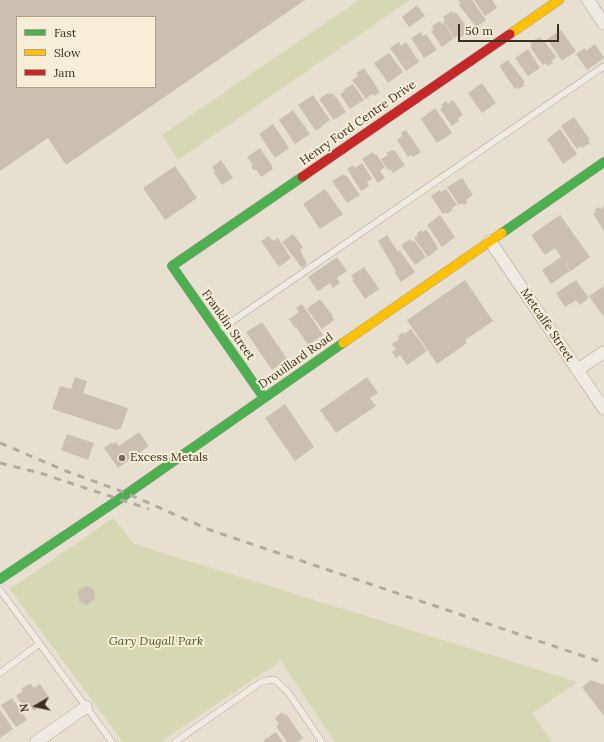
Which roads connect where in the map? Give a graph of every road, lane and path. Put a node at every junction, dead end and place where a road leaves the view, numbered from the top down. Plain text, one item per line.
1 (558, 0) edge
2 (588, 0) edge
3 (604, 24) edge
4 (604, 66) edge
5 (604, 162) edge
6 (490, 241) junction
7 (172, 266) joint
8 (218, 331) junction
9 (604, 352) edge
10 (577, 370) junction
11 (264, 398) junction
12 (604, 410) edge
13 (0, 579) edge
14 (0, 590) edge
15 (39, 644) junction
16 (0, 673) edge
17 (86, 707) junction
18 (36, 742) edge
19 (112, 742) edge
20 (175, 742) edge
21 (322, 742) edge

1 - 7 street, Henry Ford Centre Drive
2 - 3 street
4 - 8 lane
5 - 6 street, Drouillard Road
6 - 10 street, Metcalfe Street
6 - 11 street, Drouillard Road
7 - 8 street, Franklin Street
8 - 11 street, Franklin Street
9 - 10 street
10 - 12 street, Metcalfe Street
11 - 13 street, Drouillard Road
14 - 15 lane
15 - 16 lane
15 - 17 lane
17 - 18 street
17 - 19 lane
20 - 21 lane

